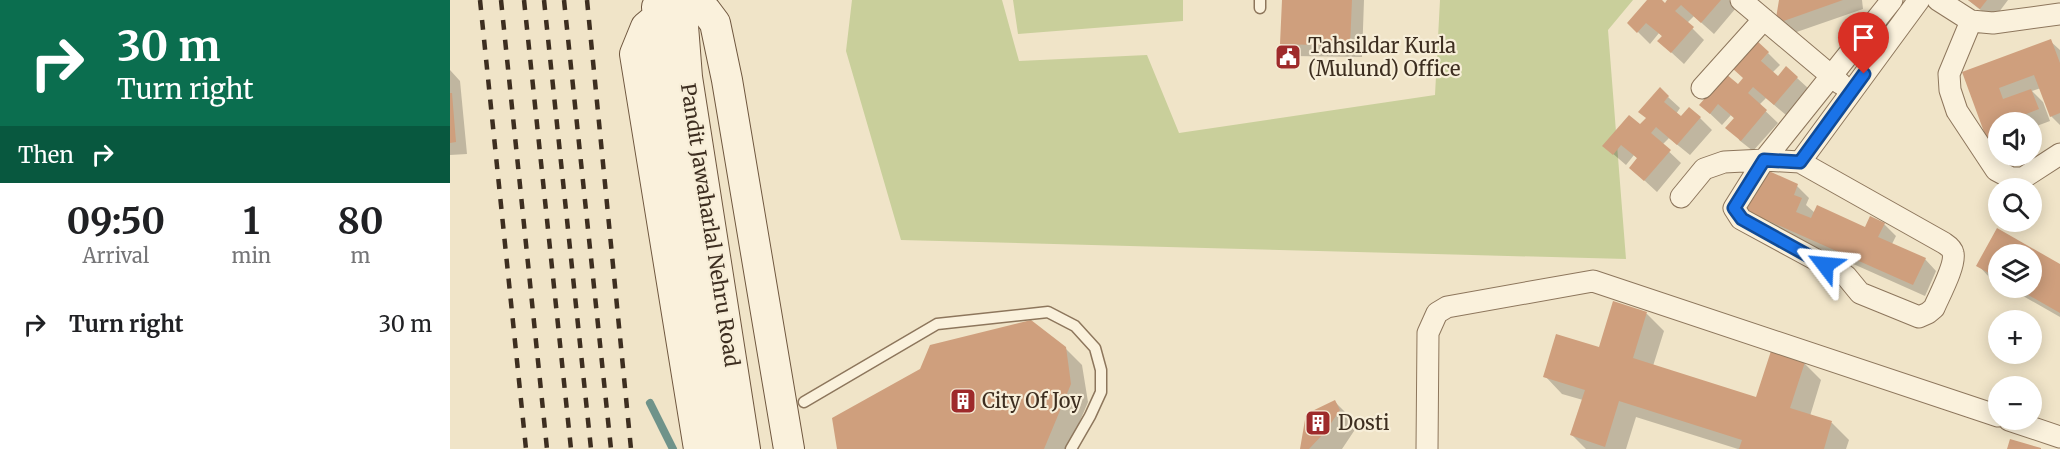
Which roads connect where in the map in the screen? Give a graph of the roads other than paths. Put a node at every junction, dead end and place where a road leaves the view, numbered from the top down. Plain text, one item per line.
1 (1742, 0) edge
2 (1892, 0) edge
3 (1919, 0) edge
4 (1938, 0) edge
5 (669, 6) edge
6 (2060, 14) edge
7 (1764, 19) junction
8 (1971, 21) junction
9 (1831, 76) junction
10 (1702, 88) dead end
11 (1851, 92) junction
12 (2060, 154) edge
13 (1764, 160) junction
14 (1800, 162) junction
15 (1681, 197) dead end
16 (804, 402) dead end
17 (1988, 413) edge
18 (2039, 430) edge
19 (2060, 437) edge
20 (737, 447) edge
21 (699, 449) edge
22 (789, 449) edge
23 (1071, 449) edge
24 (1427, 449) edge

1 - 7 street
2 - 9 street
3 - 11 street
4 - 8 street
5 - 20 main road, Pandit Jawaharlal Nehru Road
5 - 20 main road, Pandit Jawaharlal Nehru Road
5 - 21 main road
5 - 22 main road
6 - 8 street
7 - 9 street
7 - 10 street
8 - 12 street
9 - 11 street
9 - 13 street
11 - 14 street
13 - 14 street
13 - 14 street
13 - 15 street
16 - 23 lane
17 - 24 street
18 - 19 street

